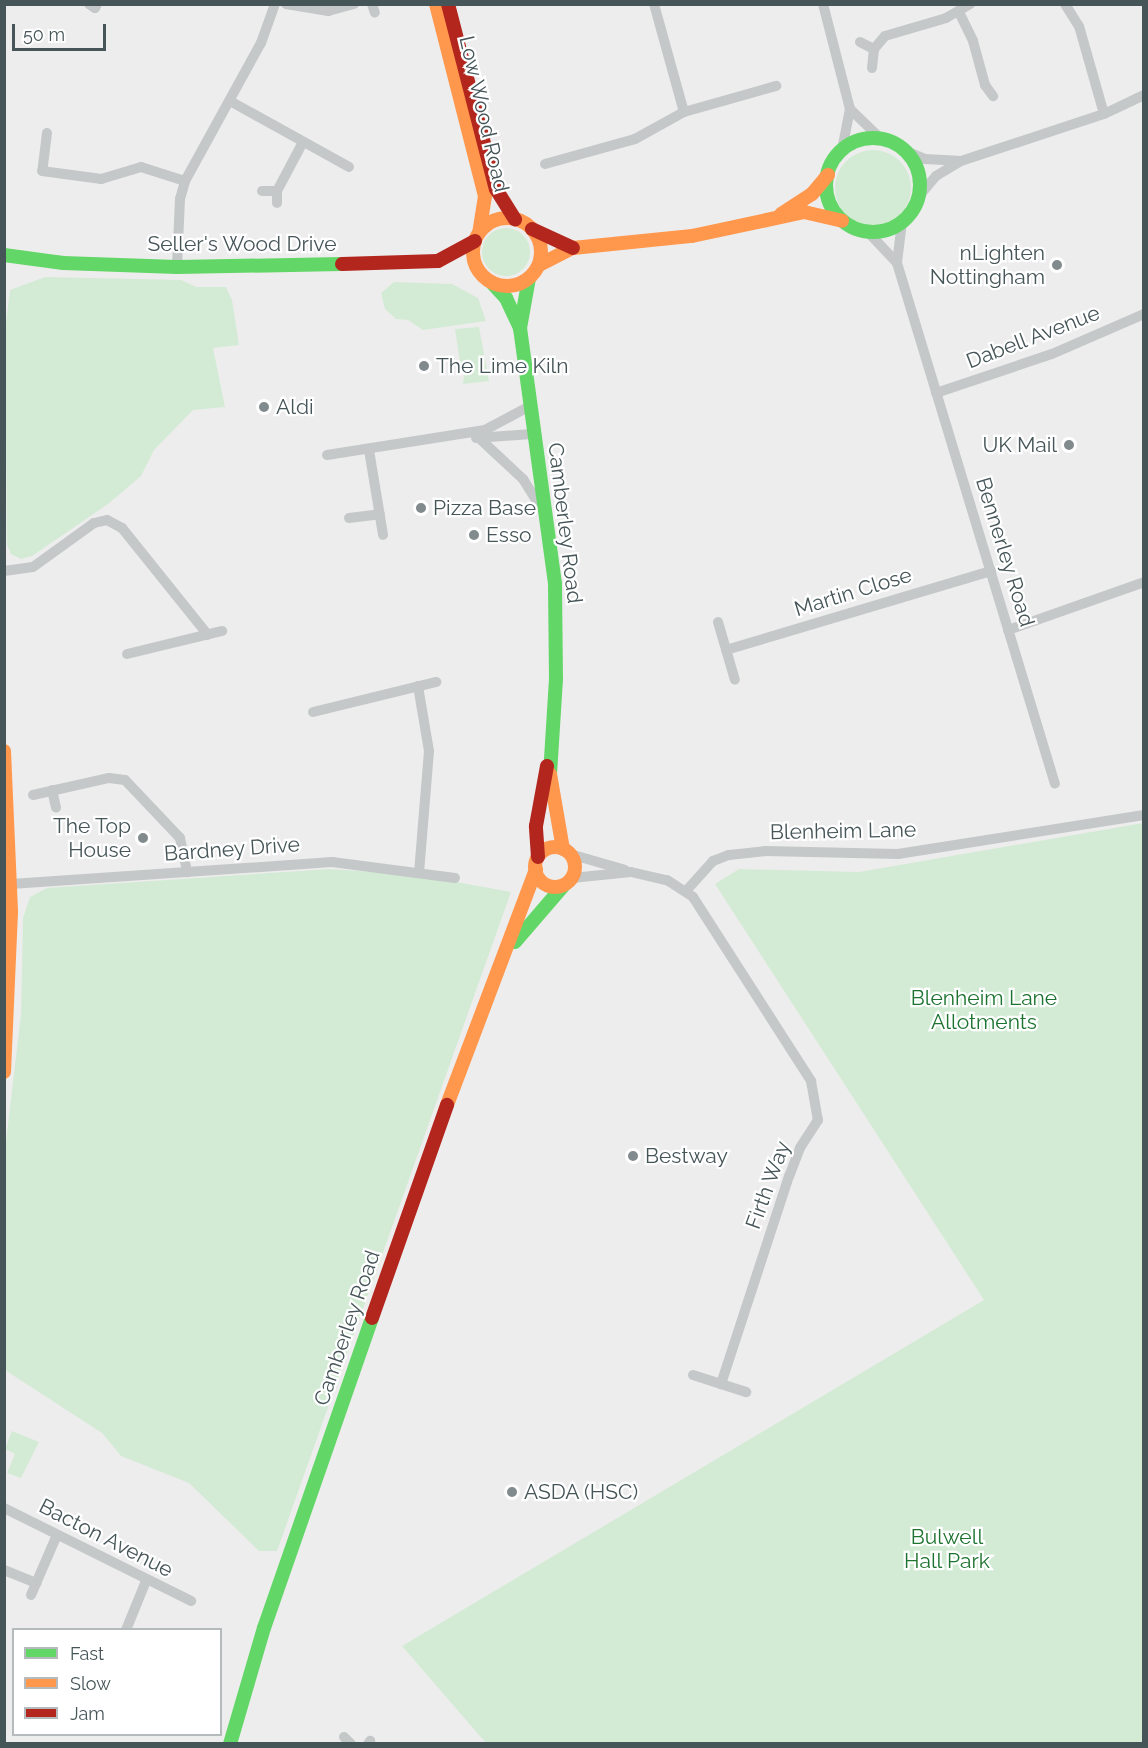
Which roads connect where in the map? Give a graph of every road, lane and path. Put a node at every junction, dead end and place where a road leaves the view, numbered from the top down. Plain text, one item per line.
1 (89, 4) edge
2 (97, 4) edge
3 (275, 4) edge
4 (286, 4) edge
5 (354, 4) edge
6 (436, 4) edge
7 (448, 4) edge
8 (654, 4) edge
9 (823, 4) edge
10 (970, 4) edge
11 (1065, 4) edge
12 (959, 12) junction
13 (860, 42) dead end
14 (874, 49) junction
15 (872, 68) dead end
16 (985, 85) junction
17 (776, 86) dead end
18 (973, 89) dead end
19 (1143, 95) edge
20 (993, 96) dead end
21 (230, 101) junction
22 (850, 109) junction
23 (684, 112) junction
24 (1104, 114) junction
25 (47, 133) dead end
26 (881, 139) junction
27 (303, 142) junction
28 (842, 150) junction
29 (906, 151) junction
30 (334, 159) junction
31 (961, 161) junction
32 (545, 164) dead end
33 (349, 167) dead end
34 (327, 169) dead end
35 (828, 174) junction
36 (185, 181) junction
37 (262, 191) dead end
38 (920, 195) junction
39 (774, 218) junction
40 (515, 219) junction
41 (842, 220) junction
42 (902, 222) junction
43 (532, 229) junction
44 (868, 232) junction
45 (477, 237) junction
46 (573, 248) junction
47 (4, 255) edge
48 (897, 262) junction
49 (539, 265) junction
50 (177, 267) junction
51 (529, 278) junction
52 (491, 282) junction
53 (1143, 314) edge
54 (520, 328) junction
55 (936, 393) junction
56 (528, 407) junction
57 (532, 434) junction
58 (479, 438) junction
59 (449, 439) junction
60 (369, 450) junction
61 (327, 455) dead end
62 (380, 514) junction
63 (349, 518) dead end
64 (547, 518) junction
65 (383, 535) dead end
66 (4, 571) edge
67 (991, 571) junction
68 (1143, 582) edge
69 (718, 622) dead end
70 (1008, 630) junction
71 (222, 631) dead end
72 (208, 635) junction
73 (726, 650) junction
74 (127, 654) dead end
75 (735, 680) dead end
76 (436, 682) dead end
77 (418, 686) junction
78 (313, 712) dead end
79 (4, 751) edge
80 (549, 761) junction
81 (1055, 784) dead end
82 (52, 790) junction
83 (33, 795) dead end
84 (6, 808) edge
85 (56, 808) dead end
86 (1143, 815) edge
87 (567, 852) junction
88 (537, 863) junction
89 (187, 872) junction
90 (631, 872) junction
91 (420, 873) junction
92 (455, 878) dead end
93 (568, 882) junction
94 (11, 884) junction
95 (686, 891) junction
96 (500, 963) junction
97 (4, 1071) edge
98 (693, 1375) dead end
99 (721, 1384) junction
100 (746, 1392) dead end
101 (4, 1508) edge
102 (57, 1535) junction
103 (4, 1570) edge
104 (146, 1581) junction
105 (36, 1583) junction
106 (31, 1595) dead end
107 (191, 1601) dead end
108 (126, 1628) edge
109 (239, 1710) junction
110 (222, 1743) edge
111 (230, 1743) edge

1 - 2 street
3 - 21 street
4 - 5 street
6 - 45 main road, Low Wood Road
7 - 40 main road, Low Wood Road
8 - 23 street
9 - 22 street
10 - 12 street
11 - 24 street
12 - 14 street
12 - 16 street
13 - 14 street
14 - 15 street
16 - 18 street
16 - 20 street
17 - 23 street
19 - 24 street
21 - 27 street
21 - 36 street
22 - 26 street
22 - 28 street
23 - 32 street
24 - 31 street
25 - 36 street
26 - 28 main road
26 - 29 main road
27 - 30 street
27 - 37 street
28 - 35 main road
29 - 31 street
29 - 38 main road
30 - 33 street
30 - 34 street
31 - 38 street
35 - 39 main road
35 - 41 main road
36 - 50 street
38 - 42 main road
39 - 41 main road
39 - 46 main road
40 - 43 main road
40 - 45 main road
41 - 44 main road
42 - 44 main road
42 - 48 street, Bennerley Road
43 - 46 main road
43 - 49 main road
44 - 48 street, Bennerley Road
45 - 50 main road, Seller's Wood Drive
45 - 52 main road
46 - 49 main road
47 - 50 main road, Seller's Wood Drive
48 - 55 street, Bennerley Road
49 - 51 main road
51 - 52 main road
51 - 54 main road, Camberley Road
52 - 54 main road, Camberley Road
53 - 55 street, Dabell Avenue
54 - 56 main road, Camberley Road
55 - 67 street, Bennerley Road
56 - 57 main road, Camberley Road
56 - 59 street
57 - 58 street
57 - 64 main road, Camberley Road
58 - 59 street
58 - 64 street
59 - 60 street
60 - 61 street
60 - 62 street
62 - 63 street
62 - 65 street
64 - 80 main road, Camberley Road
66 - 72 street
67 - 70 street, Bennerley Road
67 - 73 street, Martin Close
68 - 70 street
69 - 73 street
70 - 81 street, Bennerley Road
71 - 72 street
72 - 74 street
73 - 75 street
76 - 77 street
77 - 78 street
77 - 91 street
79 - 84 main road
80 - 87 main road, Camberley Road
80 - 88 main road, Camberley Road
82 - 83 street
82 - 85 street
82 - 89 street
84 - 94 main road
86 - 95 street, Blenheim Lane
87 - 88 main road
87 - 90 street
87 - 93 main road
88 - 93 main road
88 - 96 main road, Camberley Road
89 - 91 street, Bardney Drive
89 - 94 street, Bardney Drive
90 - 93 street
90 - 95 street
91 - 92 street, Bardney Drive
93 - 96 main road, Camberley Road
94 - 97 main road
95 - 99 street, Firth Way
96 - 109 main road, Camberley Road
98 - 99 street
99 - 100 street
101 - 102 street, Bacton Avenue
102 - 104 street, Bacton Avenue
102 - 105 street
103 - 105 street
104 - 107 street, Bacton Avenue
104 - 108 street
105 - 106 street
109 - 110 main road, Camberley Road
109 - 111 main road, Camberley Road

